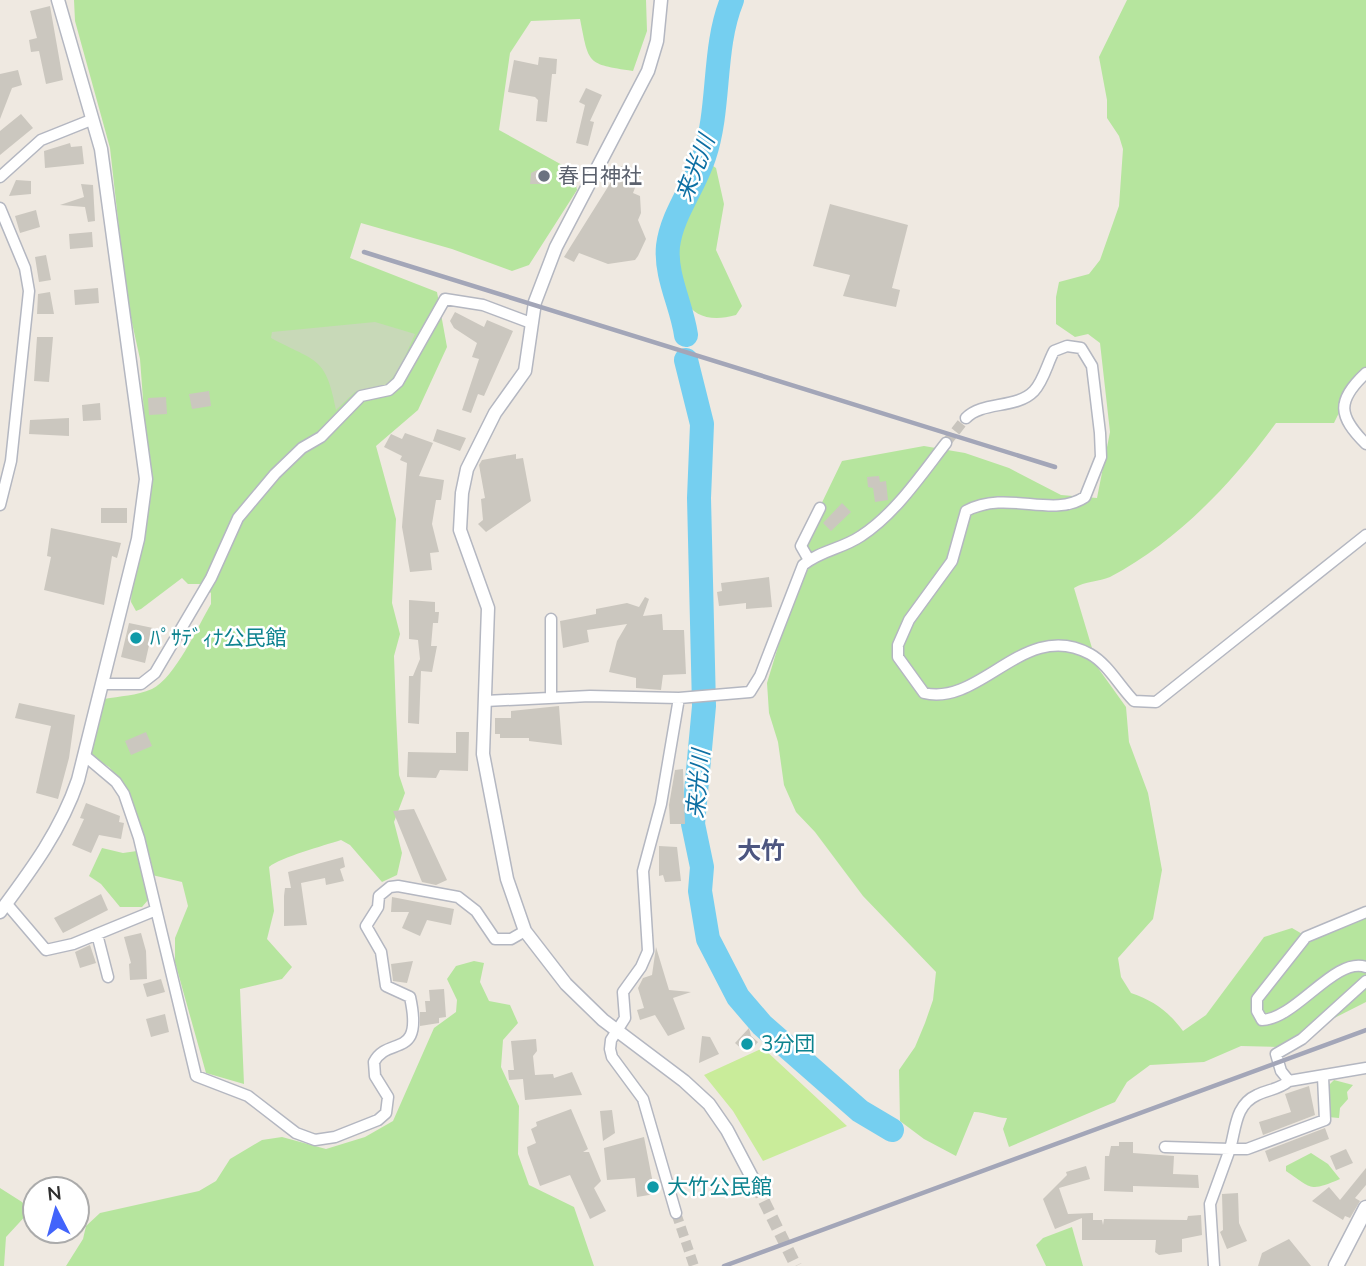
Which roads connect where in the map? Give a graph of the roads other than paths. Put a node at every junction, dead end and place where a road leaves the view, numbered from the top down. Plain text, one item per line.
1 (58, 0) edge
2 (661, 0) edge
3 (91, 120) junction
4 (0, 177) edge
5 (0, 208) edge
6 (9, 236) junction
7 (0, 244) edge
8 (531, 323) junction
9 (1366, 373) edge
10 (966, 418) tunnel mouth
11 (946, 443) tunnel mouth
12 (1366, 444) edge
13 (0, 505) edge
14 (820, 508) dead end
15 (1366, 535) edge
16 (809, 560) junction
17 (551, 619) dead end
18 (102, 684) junction
19 (551, 697) junction
20 (683, 698) junction
21 (485, 701) junction
22 (84, 755) junction
23 (3, 907) edge
24 (156, 910) junction
25 (1366, 912) edge
26 (525, 931) junction
27 (97, 934) junction
28 (1366, 967) edge
29 (108, 977) dead end
30 (1366, 981) edge
31 (618, 1031) junction
32 (1366, 1068) edge
33 (1323, 1077) junction
34 (1289, 1081) junction
35 (1165, 1147) dead end
36 (1230, 1149) junction
37 (755, 1185) tunnel mouth
38 (1366, 1208) edge
39 (676, 1213) tunnel mouth
40 (1214, 1266) edge
41 (1336, 1266) edge

1 - 3 street
2 - 8 street
3 - 4 street
3 - 18 street
5 - 6 street
6 - 7 street
6 - 13 street
8 - 18 street
8 - 21 street
9 - 12 street
10 - 15 street
11 - 16 street
14 - 16 street
16 - 20 street
17 - 19 street
18 - 22 street
19 - 20 street
19 - 21 street
20 - 31 street
21 - 26 street
22 - 23 street
22 - 24 street
23 - 27 street
24 - 26 street
24 - 27 street
25 - 28 street
26 - 31 street
27 - 29 street
30 - 34 street
31 - 37 street
31 - 39 street
32 - 33 street
33 - 34 street
33 - 36 street
34 - 36 street
35 - 36 street
36 - 40 street
38 - 41 main road

